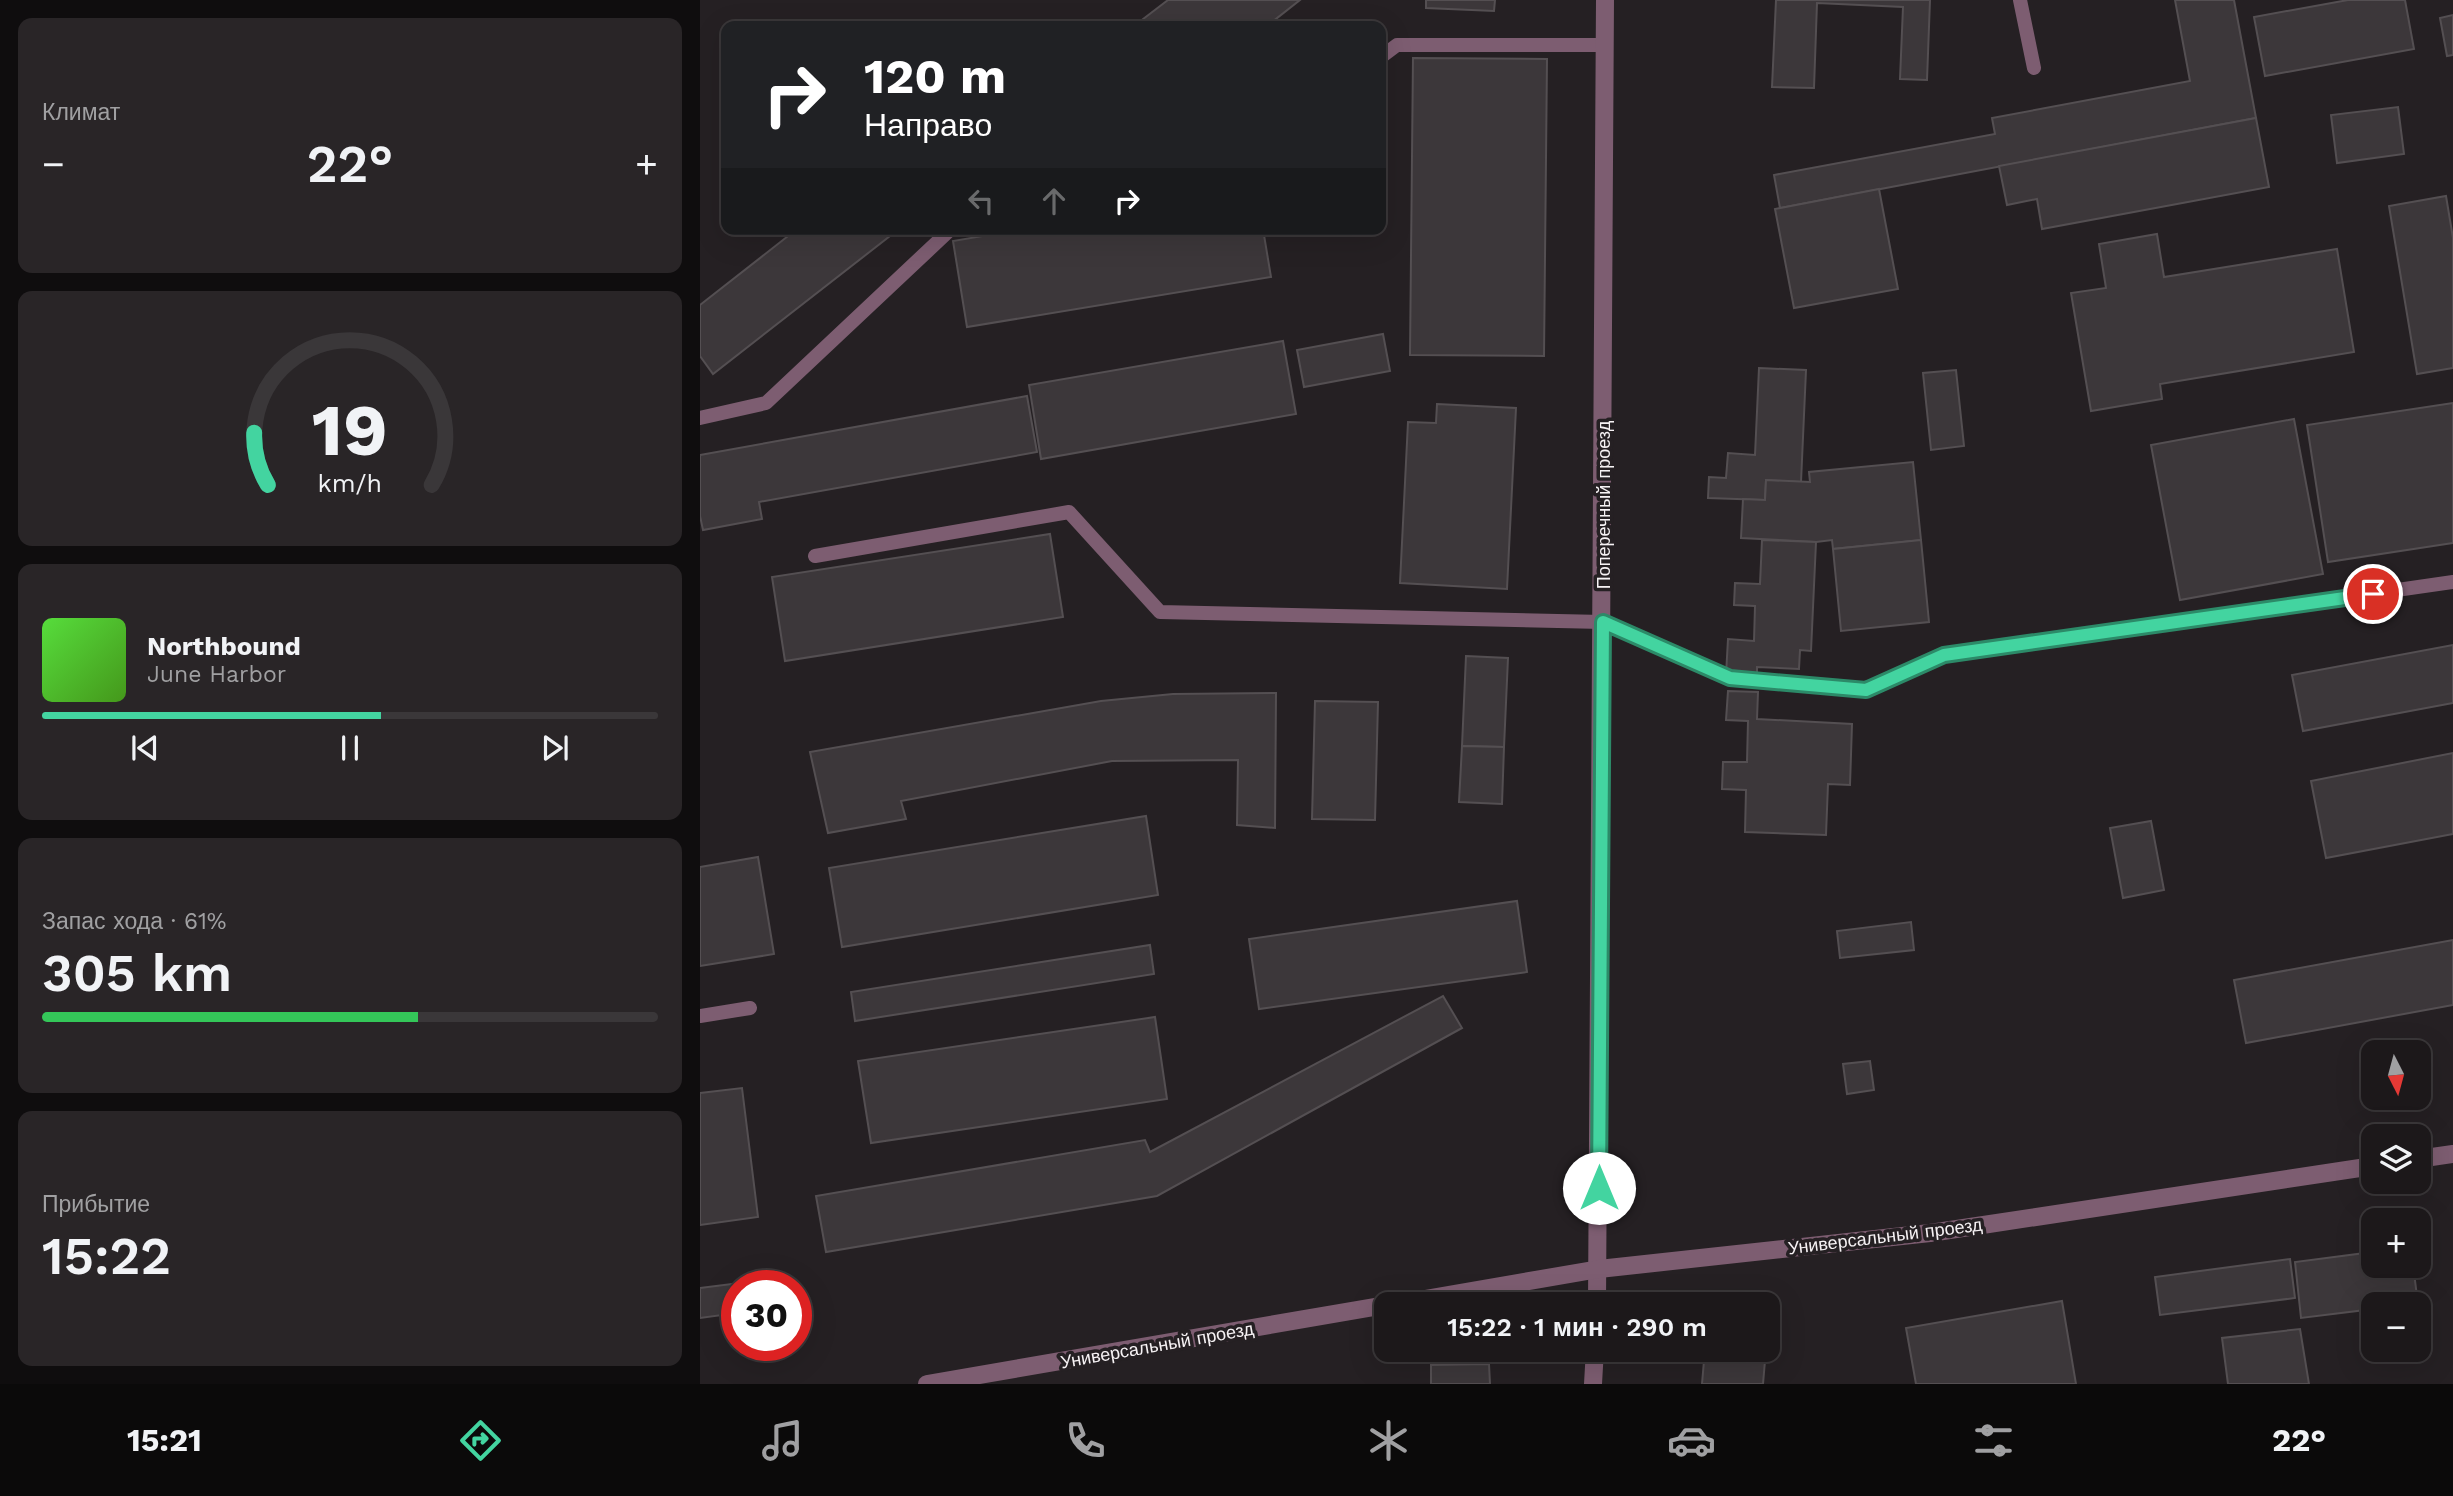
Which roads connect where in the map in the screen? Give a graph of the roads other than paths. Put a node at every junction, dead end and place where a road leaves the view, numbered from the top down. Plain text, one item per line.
1 (1605, 0) edge
2 (2020, 0) edge
3 (1606, 45) junction
4 (1386, 53) edge
5 (2034, 68) dead end
6 (945, 235) edge
7 (700, 418) edge
8 (816, 556) dead end
9 (2453, 582) edge
10 (1603, 622) junction
11 (750, 1008) dead end
12 (700, 1016) edge
13 (2453, 1154) edge
14 (2431, 1157) edge
15 (2361, 1168) edge
16 (1599, 1269) junction
17 (1466, 1292) edge
18 (1598, 1292) edge
19 (1374, 1308) edge
20 (1594, 1362) edge
21 (927, 1384) edge
22 (1593, 1384) edge

1 - 3 street, Поперечный проезд
2 - 5 lane
3 - 4 lane
3 - 10 street, Поперечный проезд
6 - 7 lane
8 - 10 lane
9 - 10 lane
10 - 16 street, Поперечный проезд
11 - 12 lane
13 - 14 street
15 - 16 street, Универсальный проезд
16 - 17 street, Универсальный проезд
16 - 18 street, Поперечный проезд
19 - 21 street, Универсальный проезд
20 - 22 street

